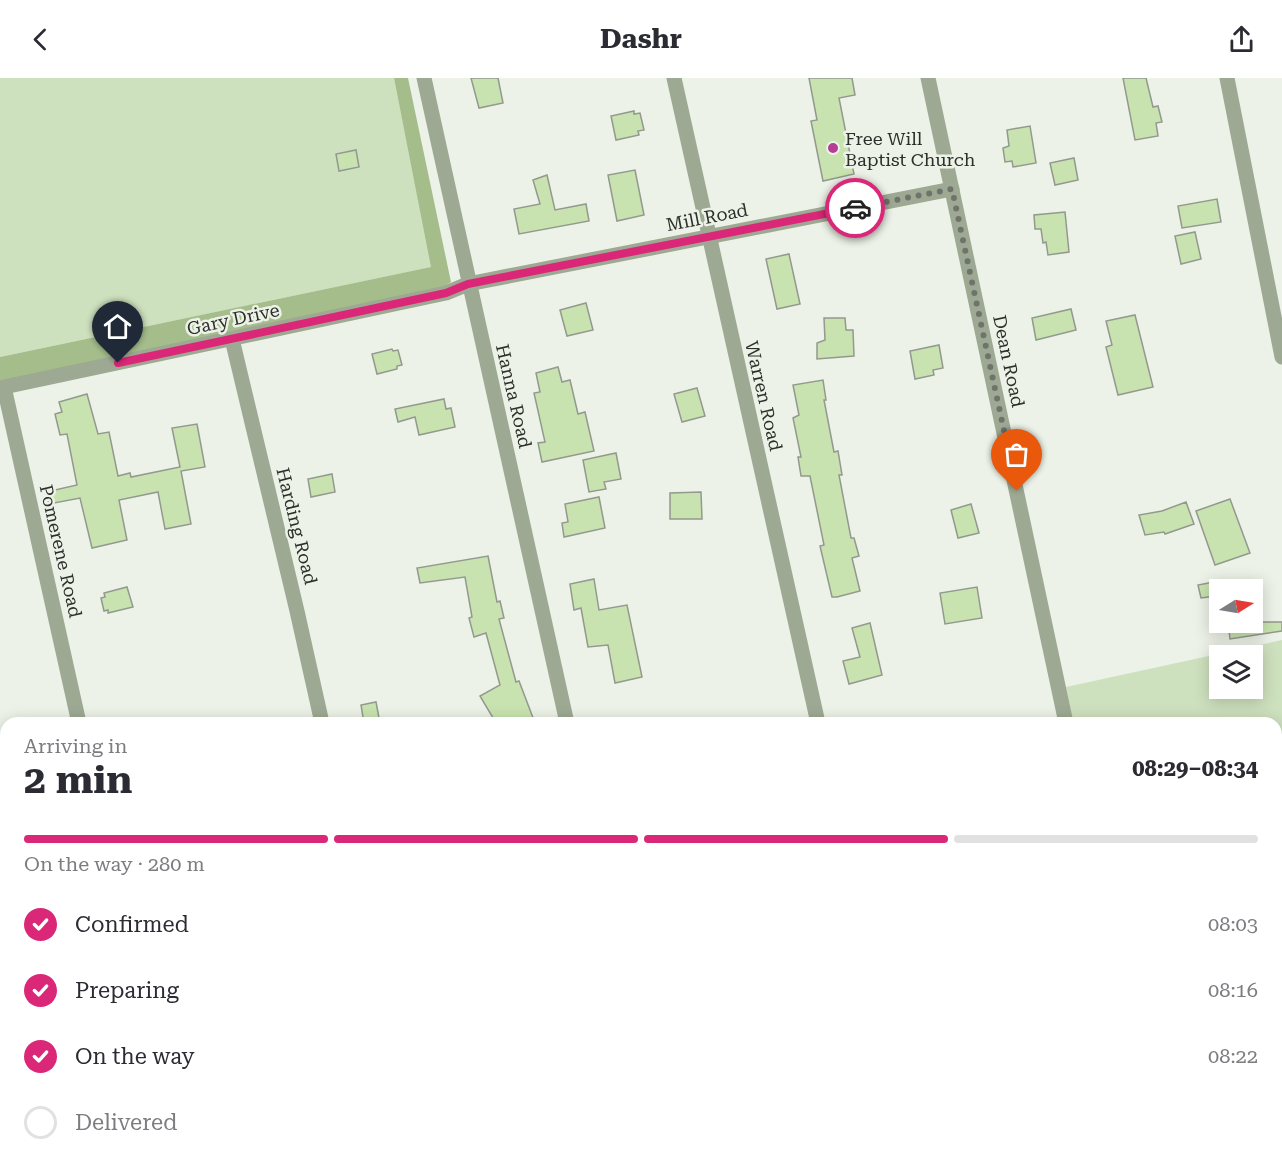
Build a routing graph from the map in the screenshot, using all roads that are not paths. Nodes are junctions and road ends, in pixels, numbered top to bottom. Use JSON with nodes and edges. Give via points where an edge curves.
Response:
{"nodes":[{"id":1,"x":424,"y":78,"type":"edge"},
{"id":2,"x":674,"y":78,"type":"edge"},
{"id":3,"x":928,"y":78,"type":"edge"},
{"id":4,"x":1227,"y":78,"type":"edge"},
{"id":5,"x":952,"y":189,"type":"junction"},
{"id":6,"x":709,"y":236,"type":"junction"},
{"id":7,"x":468,"y":284,"type":"junction"},
{"id":8,"x":232,"y":339,"type":"junction"},
{"id":9,"x":1282,"y":357,"type":"edge"},
{"id":10,"x":4,"y":387,"type":"joint"},
{"id":11,"x":79,"y":717,"type":"edge"},
{"id":12,"x":321,"y":717,"type":"edge"},
{"id":13,"x":566,"y":717,"type":"edge"},
{"id":14,"x":817,"y":717,"type":"edge"},
{"id":15,"x":1065,"y":717,"type":"edge"}],
"edges":[{"from":1,"to":7,"type":"street","name":"Hanna Road"},
{"from":2,"to":6,"type":"street","name":"Warren Road"},
{"from":3,"to":5,"type":"street","name":"Dean Road"},
{"from":4,"to":9,"type":"street"},
{"from":5,"to":6,"type":"street","name":"Mill Road"},
{"from":5,"to":15,"type":"street","name":"Dean Road"},
{"from":6,"to":7,"type":"street","name":"Mill Road"},
{"from":6,"to":14,"type":"street","name":"Warren Road"},
{"from":7,"to":8,"type":"street","name":"Gary Drive","via":[[446,293]]},
{"from":7,"to":13,"type":"street","name":"Hanna Road"},
{"from":8,"to":10,"type":"street","name":"Gary Drive"},
{"from":8,"to":12,"type":"street","name":"Harding Road"},
{"from":10,"to":11,"type":"street","name":"Pomerene Road"}]}
